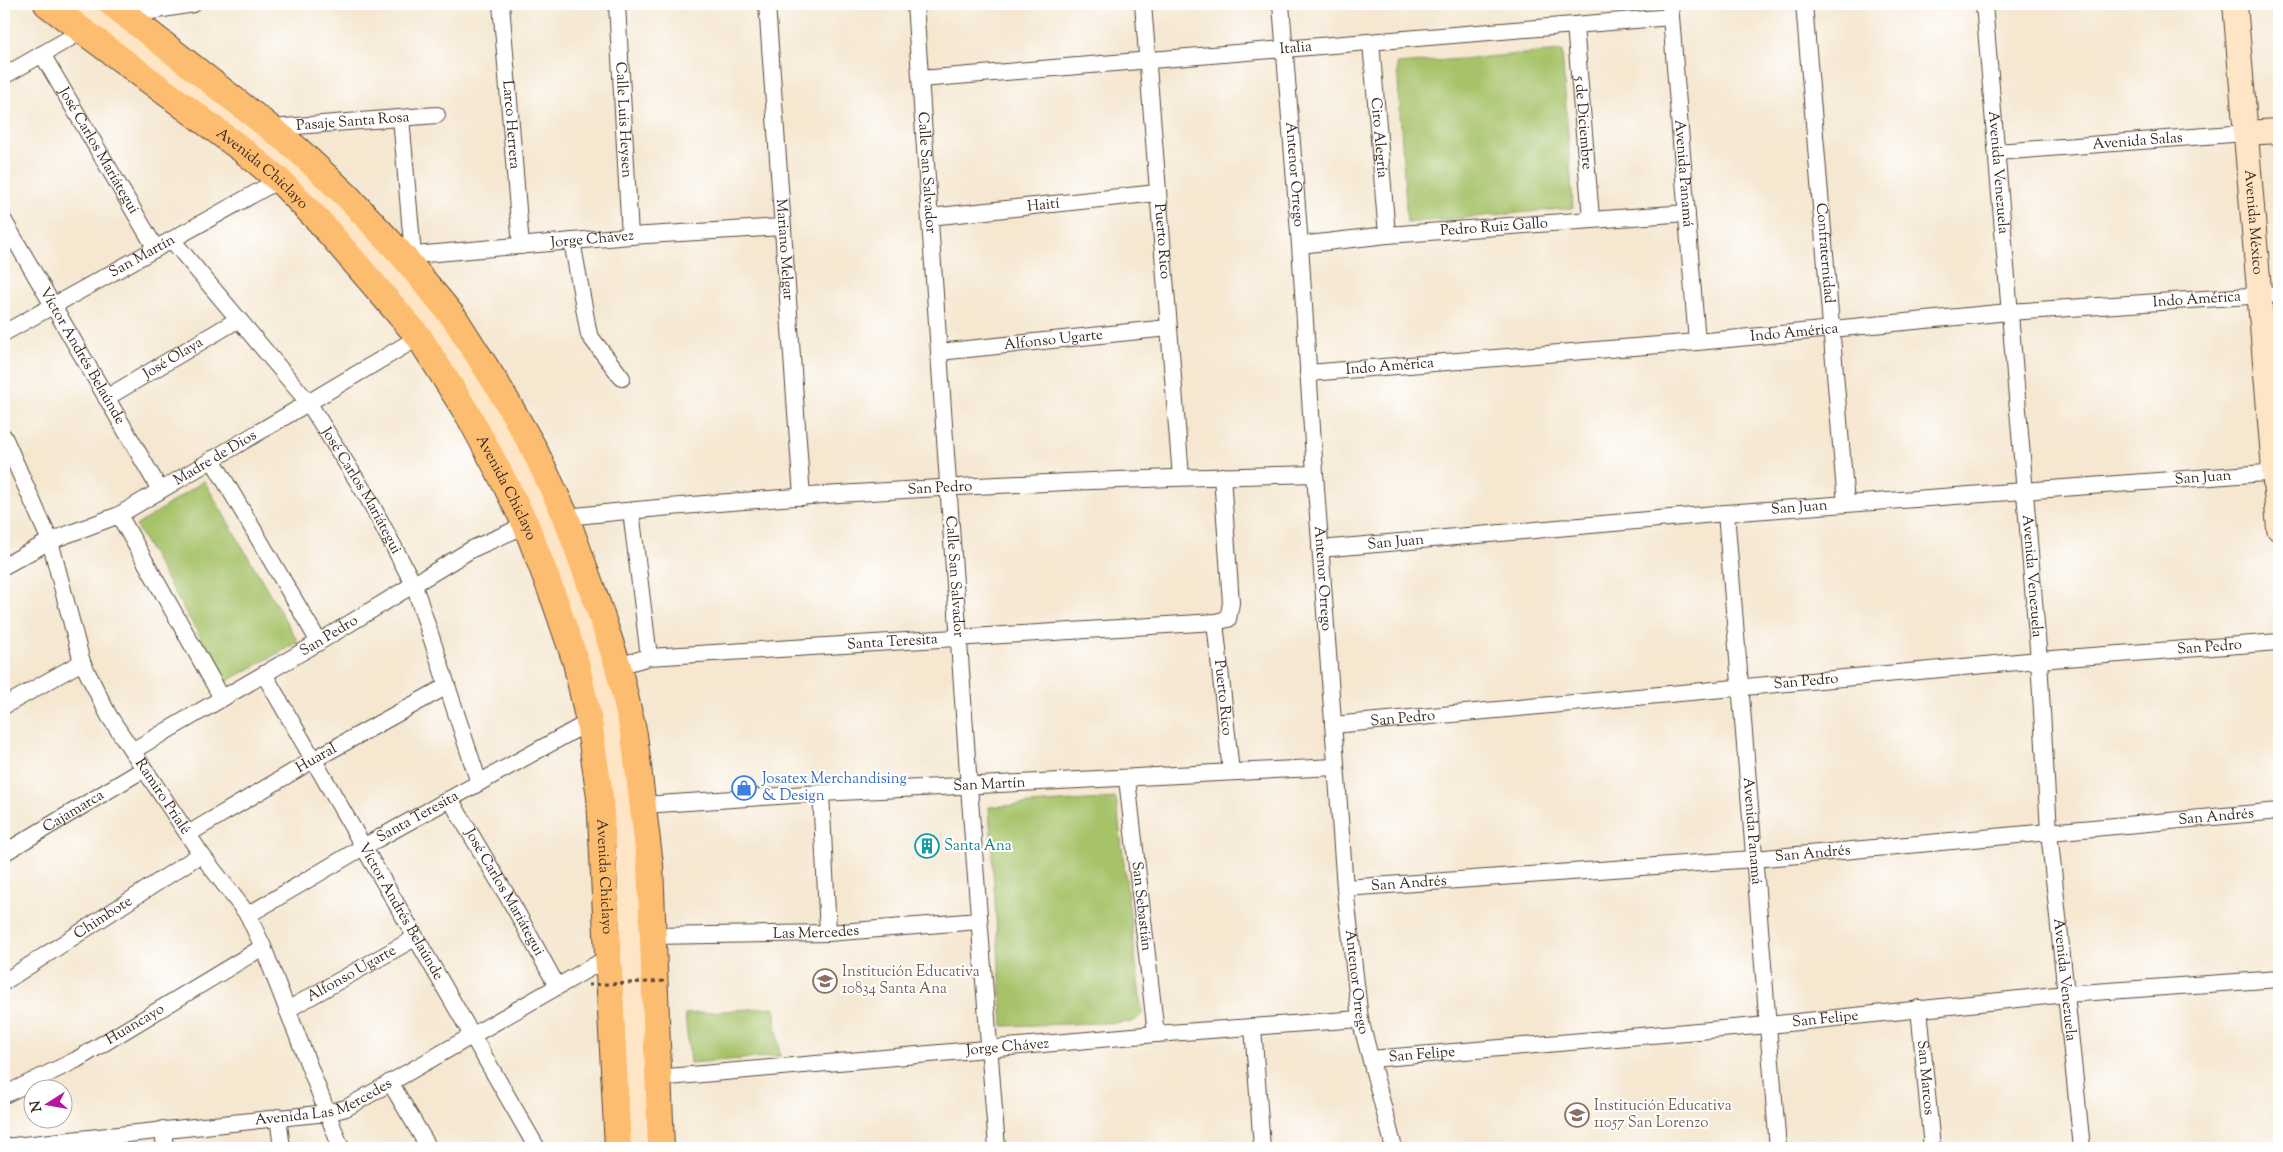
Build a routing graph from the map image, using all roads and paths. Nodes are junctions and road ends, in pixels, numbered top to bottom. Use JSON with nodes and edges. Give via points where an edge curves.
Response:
{"nodes":[{"id":1,"x":47,"y":4,"type":"edge"},
{"id":2,"x":75,"y":4,"type":"edge"},
{"id":3,"x":193,"y":4,"type":"edge"},
{"id":4,"x":501,"y":4,"type":"edge"},
{"id":5,"x":617,"y":4,"type":"edge"},
{"id":6,"x":767,"y":4,"type":"edge"},
{"id":7,"x":915,"y":4,"type":"edge"},
{"id":8,"x":1143,"y":4,"type":"edge"},
{"id":9,"x":1281,"y":4,"type":"edge"},
{"id":10,"x":1804,"y":4,"type":"edge"},
{"id":11,"x":1984,"y":4,"type":"edge"},
{"id":12,"x":2234,"y":4,"type":"edge"},
{"id":13,"x":119,"y":9,"type":"edge"},
{"id":14,"x":1670,"y":10,"type":"edge"},
{"id":15,"x":1575,"y":25,"type":"junction"},
{"id":16,"x":84,"y":30,"type":"junction"},
{"id":17,"x":1371,"y":42,"type":"junction"},
{"id":18,"x":1284,"y":50,"type":"junction"},
{"id":19,"x":42,"y":54,"type":"junction"},
{"id":20,"x":1147,"y":61,"type":"junction"},
{"id":21,"x":4,"y":76,"type":"edge"},
{"id":22,"x":921,"y":79,"type":"junction"},
{"id":23,"x":437,"y":115,"type":"dead end"},
{"id":24,"x":401,"y":118,"type":"junction"},
{"id":25,"x":271,"y":128,"type":"junction"},
{"id":26,"x":2279,"y":131,"type":"edge"},
{"id":27,"x":2245,"y":134,"type":"junction"},
{"id":28,"x":1996,"y":152,"type":"junction"},
{"id":29,"x":279,"y":180,"type":"junction"},
{"id":30,"x":1158,"y":193,"type":"junction"},
{"id":31,"x":1687,"y":213,"type":"junction"},
{"id":32,"x":930,"y":216,"type":"junction"},
{"id":33,"x":1591,"y":218,"type":"junction"},
{"id":34,"x":4,"y":222,"type":"edge"},
{"id":35,"x":783,"y":227,"type":"junction"},
{"id":36,"x":1387,"y":235,"type":"junction"},
{"id":37,"x":630,"y":236,"type":"junction"},
{"id":38,"x":172,"y":240,"type":"junction"},
{"id":39,"x":572,"y":242,"type":"junction"},
{"id":40,"x":1300,"y":245,"type":"junction"},
{"id":41,"x":521,"y":246,"type":"junction"},
{"id":42,"x":156,"y":249,"type":"junction"},
{"id":43,"x":408,"y":256,"type":"junction"},
{"id":44,"x":2270,"y":295,"type":"edge"},
{"id":45,"x":52,"y":306,"type":"junction"},
{"id":46,"x":2008,"y":312,"type":"junction"},
{"id":47,"x":239,"y":319,"type":"junction"},
{"id":48,"x":1168,"y":328,"type":"junction"},
{"id":49,"x":1831,"y":329,"type":"junction"},
{"id":50,"x":4,"y":333,"type":"edge"},
{"id":51,"x":419,"y":337,"type":"junction"},
{"id":52,"x":1698,"y":342,"type":"junction"},
{"id":53,"x":939,"y":352,"type":"junction"},
{"id":54,"x":1308,"y":373,"type":"junction"},
{"id":55,"x":622,"y":378,"type":"dead end"},
{"id":56,"x":106,"y":398,"type":"junction"},
{"id":57,"x":308,"y":402,"type":"junction"},
{"id":58,"x":4,"y":437,"type":"edge"},
{"id":59,"x":212,"y":459,"type":"junction"},
{"id":60,"x":2277,"y":472,"type":"edge"},
{"id":61,"x":1315,"y":474,"type":"junction"},
{"id":62,"x":1222,"y":476,"type":"junction"},
{"id":63,"x":1181,"y":477,"type":"junction"},
{"id":64,"x":948,"y":487,"type":"junction"},
{"id":65,"x":160,"y":490,"type":"junction"},
{"id":66,"x":2025,"y":490,"type":"junction"},
{"id":67,"x":802,"y":497,"type":"junction"},
{"id":68,"x":1846,"y":504,"type":"junction"},
{"id":69,"x":631,"y":511,"type":"junction"},
{"id":70,"x":1726,"y":513,"type":"junction"},
{"id":71,"x":119,"y":515,"type":"junction"},
{"id":72,"x":566,"y":518,"type":"junction"},
{"id":73,"x":526,"y":525,"type":"junction"},
{"id":74,"x":2279,"y":529,"type":"edge"},
{"id":75,"x":50,"y":541,"type":"junction"},
{"id":76,"x":1320,"y":549,"type":"junction"},
{"id":77,"x":4,"y":566,"type":"edge"},
{"id":78,"x":414,"y":585,"type":"junction"},
{"id":79,"x":1222,"y":621,"type":"junction"},
{"id":80,"x":958,"y":636,"type":"junction"},
{"id":81,"x":319,"y":642,"type":"junction"},
{"id":82,"x":2279,"y":642,"type":"edge"},
{"id":83,"x":649,"y":657,"type":"junction"},
{"id":84,"x":2039,"y":660,"type":"junction"},
{"id":85,"x":82,"y":662,"type":"junction"},
{"id":86,"x":618,"y":666,"type":"junction"},
{"id":87,"x":264,"y":674,"type":"junction"},
{"id":88,"x":447,"y":686,"type":"junction"},
{"id":89,"x":1740,"y":687,"type":"junction"},
{"id":90,"x":222,"y":698,"type":"junction"},
{"id":91,"x":4,"y":706,"type":"edge"},
{"id":92,"x":589,"y":722,"type":"junction"},
{"id":93,"x":1333,"y":725,"type":"junction"},
{"id":94,"x":132,"y":751,"type":"junction"},
{"id":95,"x":313,"y":760,"type":"junction"},
{"id":96,"x":1335,"y":768,"type":"junction"},
{"id":97,"x":144,"y":769,"type":"junction"},
{"id":98,"x":1232,"y":772,"type":"junction"},
{"id":99,"x":1127,"y":778,"type":"junction"},
{"id":100,"x":479,"y":783,"type":"junction"},
{"id":101,"x":968,"y":787,"type":"junction"},
{"id":102,"x":822,"y":793,"type":"junction"},
{"id":103,"x":450,"y":799,"type":"junction"},
{"id":104,"x":644,"y":805,"type":"junction"},
{"id":105,"x":2279,"y":811,"type":"edge"},
{"id":106,"x":2049,"y":831,"type":"junction"},
{"id":107,"x":188,"y":834,"type":"junction"},
{"id":108,"x":363,"y":847,"type":"junction"},
{"id":109,"x":4,"y":853,"type":"edge"},
{"id":110,"x":201,"y":854,"type":"junction"},
{"id":111,"x":1754,"y":859,"type":"junction"},
{"id":112,"x":1345,"y":888,"type":"junction"},
{"id":113,"x":248,"y":915,"type":"junction"},
{"id":114,"x":980,"y":921,"type":"junction"},
{"id":115,"x":828,"y":933,"type":"junction"},
{"id":116,"x":652,"y":936,"type":"junction"},
{"id":117,"x":415,"y":938,"type":"junction"},
{"id":118,"x":262,"y":947,"type":"junction"},
{"id":119,"x":609,"y":957,"type":"junction"},
{"id":120,"x":2279,"y":979,"type":"edge"},
{"id":121,"x":667,"y":981,"type":"dead end"},
{"id":122,"x":4,"y":982,"type":"edge"},
{"id":123,"x":588,"y":985,"type":"dead end"},
{"id":124,"x":557,"y":986,"type":"junction"},
{"id":125,"x":2066,"y":994,"type":"junction"},
{"id":126,"x":1919,"y":1008,"type":"junction"},
{"id":127,"x":287,"y":1010,"type":"junction"},
{"id":128,"x":1360,"y":1019,"type":"junction"},
{"id":129,"x":1768,"y":1025,"type":"junction"},
{"id":130,"x":1253,"y":1027,"type":"junction"},
{"id":131,"x":471,"y":1034,"type":"junction"},
{"id":132,"x":1156,"y":1034,"type":"junction"},
{"id":133,"x":990,"y":1049,"type":"junction"},
{"id":134,"x":1372,"y":1059,"type":"junction"},
{"id":135,"x":657,"y":1078,"type":"junction"},
{"id":136,"x":390,"y":1082,"type":"junction"},
{"id":137,"x":4,"y":1095,"type":"edge"},
{"id":138,"x":327,"y":1113,"type":"junction"},
{"id":139,"x":278,"y":1117,"type":"junction"},
{"id":140,"x":163,"y":1128,"type":"junction"},
{"id":141,"x":620,"y":1146,"type":"edge"},
{"id":142,"x":4,"y":1147,"type":"edge"},
{"id":143,"x":164,"y":1148,"type":"edge"},
{"id":144,"x":282,"y":1148,"type":"edge"},
{"id":145,"x":341,"y":1148,"type":"edge"},
{"id":146,"x":429,"y":1148,"type":"edge"},
{"id":147,"x":537,"y":1148,"type":"edge"},
{"id":148,"x":661,"y":1148,"type":"edge"},
{"id":149,"x":997,"y":1148,"type":"edge"},
{"id":150,"x":1262,"y":1148,"type":"edge"},
{"id":151,"x":1394,"y":1148,"type":"edge"},
{"id":152,"x":1778,"y":1148,"type":"edge"},
{"id":153,"x":1932,"y":1148,"type":"edge"},
{"id":154,"x":2082,"y":1148,"type":"edge"}],
"edges":[{"from":1,"to":16,"type":"main road","name":"Avenida Chiclayo"},
{"from":2,"to":141,"type":"street","name":"Avenida Chiclayo","via":[[263,143],[340,215],[418,306],[492,416],[523,474],[563,566],[589,638],[620,778],[630,881]]},
{"from":3,"to":13,"type":"street"},
{"from":4,"to":41,"type":"street","name":"Larco Herrera"},
{"from":5,"to":37,"type":"street","name":"Calle Luis Heysen"},
{"from":6,"to":35,"type":"street","name":"Mariano Melgar"},
{"from":7,"to":22,"type":"street","name":"Calle San Salvador"},
{"from":8,"to":20,"type":"street","name":"Puerto Rico"},
{"from":9,"to":18,"type":"street","name":"Antenor Orrego"},
{"from":10,"to":49,"type":"street","name":"Confraternidad"},
{"from":11,"to":28,"type":"street","name":"Avenida Venezuela"},
{"from":12,"to":27,"type":"street","name":"Avenida México"},
{"from":13,"to":25,"type":"main road"},
{"from":14,"to":15,"type":"street","name":"Italia"},
{"from":14,"to":31,"type":"street","name":"Avenida Panamá"},
{"from":15,"to":17,"type":"street","name":"Italia"},
{"from":15,"to":33,"type":"street","name":"5 de Diciembre"},
{"from":16,"to":19,"type":"street"},
{"from":16,"to":29,"type":"main road","name":"Avenida Chiclayo"},
{"from":17,"to":18,"type":"street","name":"Italia"},
{"from":17,"to":36,"type":"street","name":"Ciro Alegría"},
{"from":18,"to":20,"type":"street","name":"Italia"},
{"from":18,"to":40,"type":"street","name":"Antenor Orrego"},
{"from":19,"to":21,"type":"street"},
{"from":19,"to":42,"type":"street","name":"José Carlos Mariátegui"},
{"from":20,"to":22,"type":"street","name":"Italia"},
{"from":20,"to":30,"type":"street","name":"Puerto Rico"},
{"from":22,"to":32,"type":"street","name":"Calle San Salvador"},
{"from":23,"to":24,"type":"street","name":"Pasaje Santa Rosa"},
{"from":24,"to":25,"type":"street","name":"Pasaje Santa Rosa"},
{"from":24,"to":43,"type":"street"},
{"from":25,"to":43,"type":"main road","via":[[297,148]]},
{"from":26,"to":27,"type":"street","name":"Avenida Salas"},
{"from":27,"to":28,"type":"street","name":"Avenida Salas"},
{"from":27,"to":44,"type":"street","name":"Avenida México"},
{"from":28,"to":46,"type":"street","name":"Avenida Venezuela"},
{"from":29,"to":38,"type":"street","name":"San Martín"},
{"from":29,"to":51,"type":"main road","name":"Avenida Chiclayo","via":[[320,222]]},
{"from":30,"to":32,"type":"street","name":"Haití"},
{"from":30,"to":48,"type":"street","name":"Puerto Rico"},
{"from":31,"to":33,"type":"street","name":"Pedro Ruiz Gallo"},
{"from":31,"to":52,"type":"street","name":"Avenida Panamá"},
{"from":32,"to":53,"type":"street","name":"Calle San Salvador"},
{"from":33,"to":36,"type":"street","name":"Pedro Ruiz Gallo"},
{"from":34,"to":45,"type":"street","name":"Víctor Andrés Belaúnde"},
{"from":35,"to":37,"type":"street","name":"Jorge Chávez"},
{"from":35,"to":67,"type":"street","name":"Mariano Melgar"},
{"from":36,"to":40,"type":"street","name":"Pedro Ruiz Gallo"},
{"from":37,"to":39,"type":"street","name":"Jorge Chávez"},
{"from":38,"to":42,"type":"street","name":"San Martín"},
{"from":38,"to":47,"type":"street","name":"José Carlos Mariátegui"},
{"from":39,"to":41,"type":"street","name":"Jorge Chávez"},
{"from":39,"to":55,"type":"street","via":[[589,335]]},
{"from":40,"to":54,"type":"street","name":"Antenor Orrego"},
{"from":41,"to":43,"type":"street","name":"Jorge Chávez"},
{"from":42,"to":45,"type":"street","name":"San Martín"},
{"from":43,"to":72,"type":"main road","via":[[455,319],[499,388],[533,447]]},
{"from":44,"to":46,"type":"street","name":"Indo América"},
{"from":44,"to":60,"type":"street","name":"Avenida México"},
{"from":45,"to":50,"type":"street","name":"San Martín"},
{"from":45,"to":56,"type":"street","name":"Víctor Andrés Belaúnde"},
{"from":46,"to":49,"type":"street","name":"Indo América"},
{"from":46,"to":66,"type":"street","name":"Avenida Venezuela"},
{"from":47,"to":56,"type":"street","name":"José Olaya"},
{"from":47,"to":57,"type":"street","name":"José Carlos Mariátegui"},
{"from":48,"to":53,"type":"street","name":"Alfonso Ugarte"},
{"from":48,"to":63,"type":"street","name":"Puerto Rico"},
{"from":49,"to":52,"type":"street","name":"Indo América"},
{"from":49,"to":68,"type":"street","name":"Confraternidad"},
{"from":51,"to":57,"type":"street","name":"Madre de Dios"},
{"from":51,"to":73,"type":"main road","name":"Avenida Chiclayo","via":[[469,416]]},
{"from":52,"to":54,"type":"street","name":"Indo América"},
{"from":53,"to":64,"type":"street","name":"Calle San Salvador"},
{"from":54,"to":61,"type":"street","name":"Antenor Orrego"},
{"from":56,"to":65,"type":"street","name":"Víctor Andrés Belaúnde"},
{"from":57,"to":59,"type":"street","name":"Madre de Dios"},
{"from":57,"to":78,"type":"street","name":"José Carlos Mariátegui","via":[[368,498]]},
{"from":58,"to":75,"type":"street","name":"Ramiro Prialé"},
{"from":59,"to":65,"type":"street","name":"Madre de Dios"},
{"from":59,"to":81,"type":"street"},
{"from":60,"to":66,"type":"street","name":"San Juan"},
{"from":60,"to":74,"type":"street","name":"Avenida México"},
{"from":61,"to":62,"type":"street","name":"San Pedro"},
{"from":61,"to":76,"type":"street","name":"Antenor Orrego"},
{"from":62,"to":63,"type":"street","name":"San Pedro"},
{"from":62,"to":79,"type":"street","name":"Puerto Rico","via":[[1232,603]]},
{"from":63,"to":64,"type":"street","name":"San Pedro"},
{"from":64,"to":67,"type":"street","name":"San Pedro"},
{"from":64,"to":80,"type":"street","name":"Calle San Salvador"},
{"from":65,"to":71,"type":"street","name":"Madre de Dios"},
{"from":66,"to":68,"type":"street","name":"San Juan"},
{"from":66,"to":84,"type":"street","name":"Avenida Venezuela"},
{"from":67,"to":69,"type":"street","name":"San Pedro"},
{"from":68,"to":70,"type":"street","name":"San Juan"},
{"from":69,"to":72,"type":"street","name":"San Pedro"},
{"from":69,"to":83,"type":"street"},
{"from":70,"to":76,"type":"street","name":"San Juan"},
{"from":70,"to":89,"type":"street","name":"Avenida Panamá"},
{"from":71,"to":75,"type":"street","name":"Madre de Dios"},
{"from":71,"to":90,"type":"street"},
{"from":72,"to":86,"type":"main road"},
{"from":73,"to":78,"type":"street","name":"San Pedro","via":[[472,549]]},
{"from":73,"to":92,"type":"main road","name":"Avenida Chiclayo","via":[[576,662]]},
{"from":75,"to":77,"type":"street","name":"Madre de Dios"},
{"from":75,"to":85,"type":"street","name":"Ramiro Prialé"},
{"from":76,"to":93,"type":"street","name":"Antenor Orrego"},
{"from":78,"to":81,"type":"street","name":"San Pedro"},
{"from":78,"to":88,"type":"street","name":"José Carlos Mariátegui"},
{"from":79,"to":80,"type":"street","name":"Santa Teresita"},
{"from":79,"to":98,"type":"street","name":"Puerto Rico"},
{"from":80,"to":83,"type":"street","name":"Santa Teresita"},
{"from":80,"to":101,"type":"street","name":"Calle San Salvador"},
{"from":81,"to":87,"type":"street","name":"San Pedro"},
{"from":82,"to":84,"type":"street","name":"San Pedro"},
{"from":83,"to":86,"type":"street","name":"Santa Teresita"},
{"from":84,"to":89,"type":"street","name":"San Pedro"},
{"from":84,"to":106,"type":"street","name":"Avenida Venezuela"},
{"from":85,"to":91,"type":"street"},
{"from":85,"to":94,"type":"street","name":"Ramiro Prialé","via":[[109,716]]},
{"from":86,"to":104,"type":"main road","via":[[634,735]]},
{"from":87,"to":90,"type":"street","name":"San Pedro"},
{"from":87,"to":95,"type":"street","name":"Víctor Andrés Belaúnde"},
{"from":88,"to":95,"type":"street","name":"Huaral"},
{"from":88,"to":100,"type":"street","name":"José Carlos Mariátegui"},
{"from":89,"to":93,"type":"street","name":"San Pedro"},
{"from":89,"to":111,"type":"street","name":"Avenida Panamá"},
{"from":90,"to":94,"type":"street","name":"San Pedro"},
{"from":92,"to":100,"type":"street","name":"Santa Teresita"},
{"from":92,"to":119,"type":"main road","name":"Avenida Chiclayo","via":[[600,798]]},
{"from":93,"to":96,"type":"street","name":"Antenor Orrego"},
{"from":94,"to":97,"type":"street","name":"Ramiro Prialé"},
{"from":95,"to":107,"type":"street","name":"Huaral"},
{"from":95,"to":108,"type":"street","name":"Víctor Andrés Belaúnde"},
{"from":96,"to":98,"type":"street","name":"San Martín"},
{"from":96,"to":112,"type":"street","name":"Antenor Orrego"},
{"from":97,"to":107,"type":"street","name":"Ramiro Prialé"},
{"from":97,"to":109,"type":"street","name":"Cajamarca"},
{"from":98,"to":99,"type":"street","name":"San Martín"},
{"from":99,"to":101,"type":"street","name":"San Martín"},
{"from":99,"to":132,"type":"street","name":"San Sebastián"},
{"from":100,"to":103,"type":"street","name":"Santa Teresita"},
{"from":101,"to":102,"type":"street","name":"San Martín"},
{"from":101,"to":114,"type":"street","name":"Calle San Salvador"},
{"from":102,"to":104,"type":"street","name":"San Martín"},
{"from":102,"to":115,"type":"street"},
{"from":103,"to":108,"type":"street","name":"Santa Teresita"},
{"from":103,"to":124,"type":"street","name":"José Carlos Mariátegui"},
{"from":104,"to":116,"type":"main road"},
{"from":105,"to":106,"type":"street","name":"San Andrés"},
{"from":106,"to":111,"type":"street","name":"San Andrés"},
{"from":106,"to":125,"type":"street","name":"Avenida Venezuela"},
{"from":107,"to":110,"type":"street","name":"Ramiro Prialé"},
{"from":108,"to":113,"type":"street","name":"Santa Teresita"},
{"from":108,"to":117,"type":"street","name":"Víctor Andrés Belaúnde"},
{"from":110,"to":113,"type":"street","name":"Ramiro Prialé"},
{"from":110,"to":122,"type":"street","name":"Chimbote"},
{"from":111,"to":112,"type":"street","name":"San Andrés"},
{"from":111,"to":129,"type":"street","name":"Avenida Panamá"},
{"from":112,"to":128,"type":"street","name":"Antenor Orrego"},
{"from":113,"to":118,"type":"street","name":"Ramiro Prialé"},
{"from":114,"to":115,"type":"street","name":"Las Mercedes"},
{"from":114,"to":133,"type":"street","name":"Calle San Salvador"},
{"from":115,"to":116,"type":"street","name":"Las Mercedes"},
{"from":116,"to":135,"type":"main road"},
{"from":117,"to":127,"type":"street","name":"Alfonso Ugarte"},
{"from":117,"to":131,"type":"street","name":"Víctor Andrés Belaúnde"},
{"from":118,"to":127,"type":"street","name":"Ramiro Prialé"},
{"from":118,"to":137,"type":"street","name":"Huancayo","via":[[76,1060]]},
{"from":119,"to":124,"type":"street","name":"Avenida Las Mercedes"},
{"from":119,"to":141,"type":"main road","name":"Avenida Chiclayo"},
{"from":120,"to":125,"type":"street","name":"San Felipe"},
{"from":121,"to":123,"type":"path","bridge":true},
{"from":124,"to":131,"type":"street","name":"Avenida Las Mercedes"},
{"from":125,"to":126,"type":"street","name":"San Felipe"},
{"from":125,"to":154,"type":"street","name":"Avenida Venezuela"},
{"from":126,"to":129,"type":"street","name":"San Felipe"},
{"from":126,"to":153,"type":"street","name":"San Marcos"},
{"from":127,"to":138,"type":"street","name":"Ramiro Prialé"},
{"from":128,"to":130,"type":"street","name":"Jorge Chávez"},
{"from":128,"to":134,"type":"street","name":"Antenor Orrego"},
{"from":129,"to":134,"type":"street","name":"San Felipe"},
{"from":129,"to":152,"type":"street","name":"Avenida Panamá"},
{"from":130,"to":132,"type":"street","name":"Jorge Chávez"},
{"from":130,"to":150,"type":"street"},
{"from":131,"to":136,"type":"street","name":"Avenida Las Mercedes"},
{"from":131,"to":147,"type":"street","name":"Víctor Andrés Belaúnde"},
{"from":132,"to":133,"type":"street","name":"Jorge Chávez"},
{"from":133,"to":135,"type":"street","name":"Jorge Chávez"},
{"from":133,"to":149,"type":"street","name":"Calle San Salvador"},
{"from":134,"to":151,"type":"street","name":"Antenor Orrego"},
{"from":135,"to":148,"type":"main road"},
{"from":136,"to":138,"type":"street","name":"Avenida Las Mercedes","via":[[346,1108]]},
{"from":136,"to":146,"type":"street"},
{"from":138,"to":139,"type":"street","name":"Avenida Las Mercedes"},
{"from":138,"to":145,"type":"street","name":"Ramiro Prialé"},
{"from":139,"to":140,"type":"street","name":"Avenida Las Mercedes"},
{"from":139,"to":144,"type":"street"},
{"from":140,"to":142,"type":"street","name":"Avenida Las Mercedes"},
{"from":140,"to":143,"type":"street"}]}
